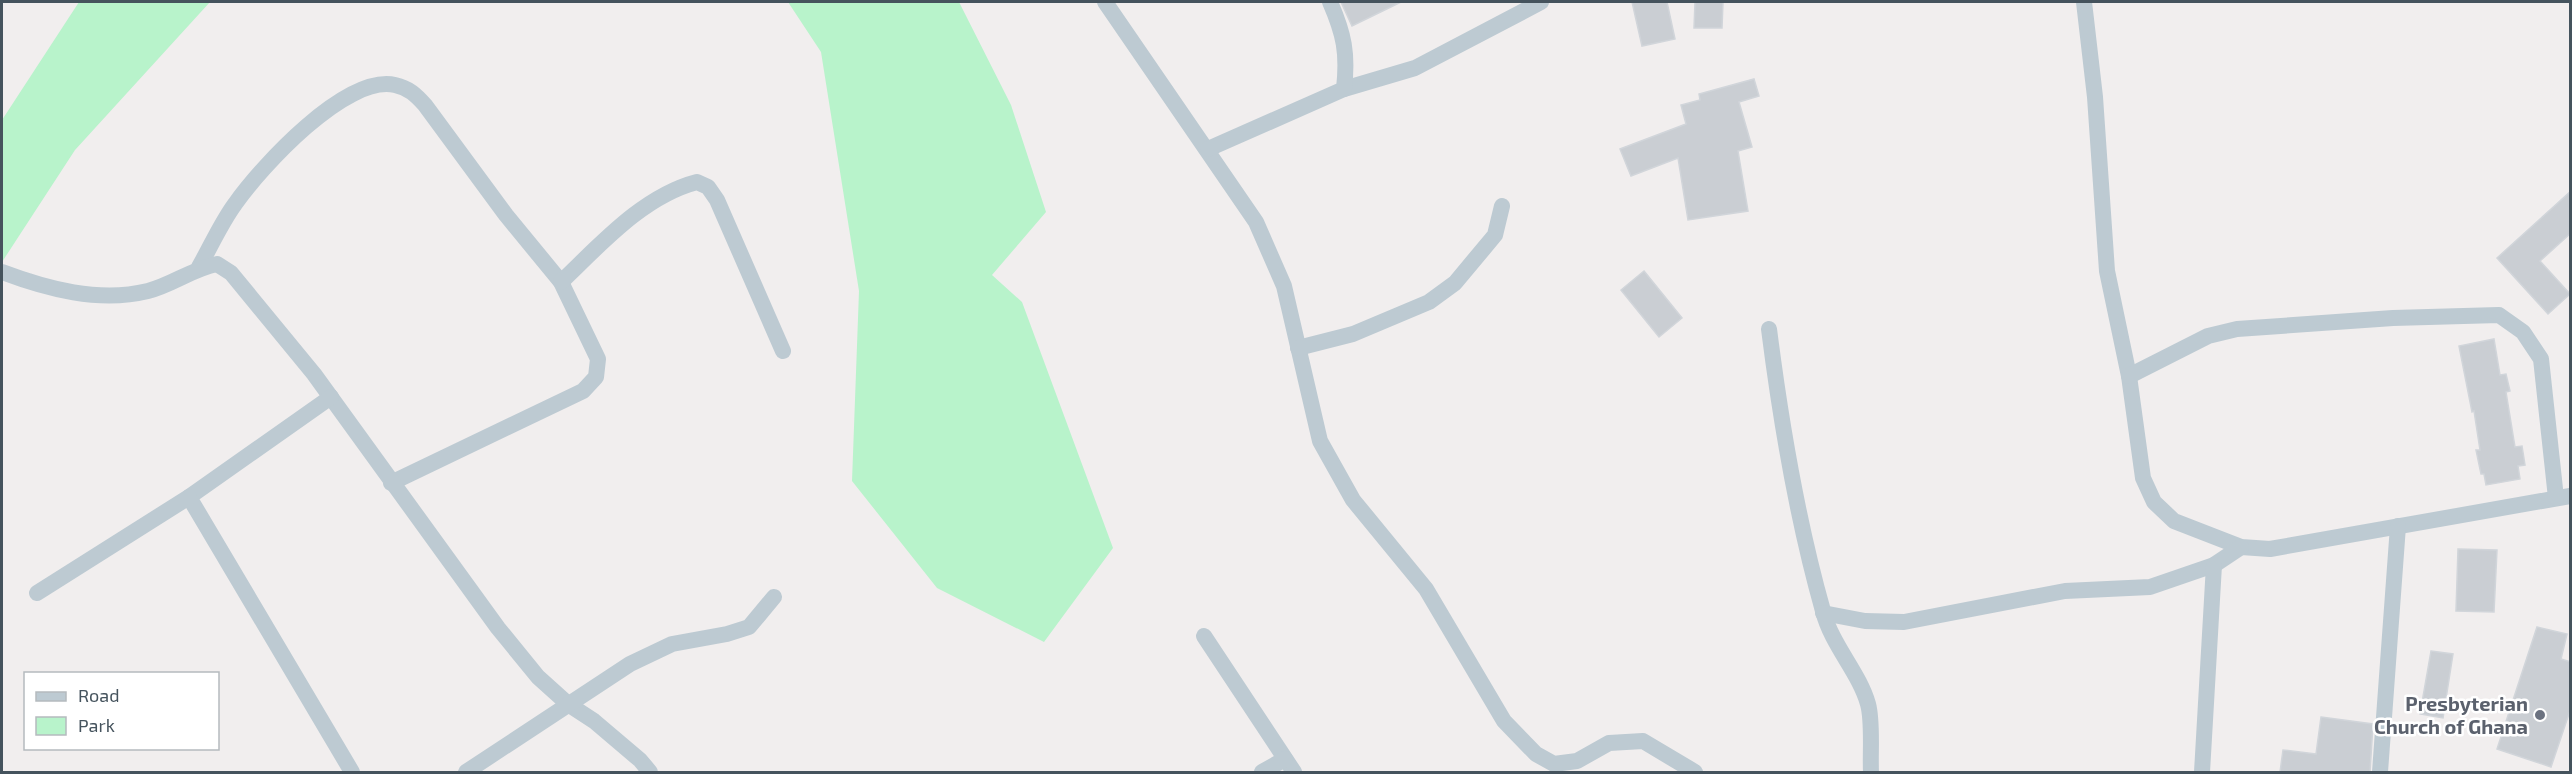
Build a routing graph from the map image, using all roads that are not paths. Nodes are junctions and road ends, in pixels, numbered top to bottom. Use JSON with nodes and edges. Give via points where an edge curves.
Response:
{"nodes":[{"id":1,"x":1105,"y":2,"type":"edge"},
{"id":2,"x":1330,"y":2,"type":"edge"},
{"id":3,"x":1541,"y":2,"type":"edge"},
{"id":4,"x":2084,"y":2,"type":"edge"},
{"id":5,"x":1344,"y":88,"type":"junction"},
{"id":6,"x":1208,"y":149,"type":"junction"},
{"id":7,"x":1502,"y":206,"type":"dead end"},
{"id":8,"x":199,"y":267,"type":"junction"},
{"id":9,"x":2,"y":272,"type":"edge"},
{"id":10,"x":561,"y":282,"type":"junction"},
{"id":11,"x":1769,"y":329,"type":"dead end"},
{"id":12,"x":1298,"y":348,"type":"junction"},
{"id":13,"x":783,"y":351,"type":"dead end"},
{"id":14,"x":2130,"y":376,"type":"junction"},
{"id":15,"x":331,"y":398,"type":"junction"},
{"id":16,"x":391,"y":483,"type":"junction"},
{"id":17,"x":189,"y":497,"type":"junction"},
{"id":18,"x":2563,"y":497,"type":"edge"},
{"id":19,"x":2398,"y":526,"type":"junction"},
{"id":20,"x":2241,"y":547,"type":"junction"},
{"id":21,"x":2214,"y":565,"type":"junction"},
{"id":22,"x":36,"y":593,"type":"dead end"},
{"id":23,"x":774,"y":597,"type":"dead end"},
{"id":24,"x":1823,"y":613,"type":"junction"},
{"id":25,"x":1204,"y":636,"type":"dead end"},
{"id":26,"x":568,"y":704,"type":"junction"},
{"id":27,"x":1577,"y":761,"type":"junction"},
{"id":28,"x":1290,"y":766,"type":"edge"},
{"id":29,"x":352,"y":772,"type":"edge"},
{"id":30,"x":465,"y":772,"type":"edge"},
{"id":31,"x":650,"y":772,"type":"edge"},
{"id":32,"x":1262,"y":772,"type":"edge"},
{"id":33,"x":1563,"y":772,"type":"edge"},
{"id":34,"x":1695,"y":772,"type":"edge"},
{"id":35,"x":1871,"y":772,"type":"edge"},
{"id":36,"x":2202,"y":772,"type":"edge"},
{"id":37,"x":2380,"y":772,"type":"edge"}],
"edges":[{"from":1,"to":6,"type":"street"},
{"from":2,"to":5,"type":"street","via":[[1343,33],[1347,63]]},
{"from":3,"to":5,"type":"street","via":[[1415,68]]},
{"from":4,"to":14,"type":"street","via":[[2107,271]]},
{"from":5,"to":6,"type":"street"},
{"from":6,"to":12,"type":"street","via":[[1256,222],[1284,286]]},
{"from":7,"to":12,"type":"street","via":[[1495,235],[1455,283],[1429,302],[1353,334]]},
{"from":8,"to":9,"type":"street","via":[[148,291],[116,295],[35,285]]},
{"from":8,"to":10,"type":"street","via":[[233,206],[287,144],[319,115],[352,96],[393,84],[411,91],[425,105]]},
{"from":8,"to":15,"type":"street","via":[[217,264],[231,273]]},
{"from":10,"to":13,"type":"street","via":[[622,225],[664,195],[698,182],[708,187],[717,200]]},
{"from":10,"to":16,"type":"street","via":[[598,359],[596,377],[583,391]]},
{"from":11,"to":24,"type":"street","via":[[1783,436]]},
{"from":12,"to":27,"type":"street","via":[[1320,441],[1353,500],[1426,589],[1504,721],[1536,754],[1554,764]]},
{"from":14,"to":18,"type":"street","via":[[2208,336],[2237,328],[2499,315],[2523,332],[2541,359]]},
{"from":14,"to":20,"type":"street","via":[[2143,478],[2154,502],[2174,521]]},
{"from":15,"to":16,"type":"street"},
{"from":15,"to":17,"type":"street"},
{"from":16,"to":26,"type":"street","via":[[498,628],[538,677]]},
{"from":17,"to":22,"type":"street"},
{"from":17,"to":29,"type":"street"},
{"from":18,"to":19,"type":"street"},
{"from":19,"to":20,"type":"street","via":[[2270,549]]},
{"from":19,"to":37,"type":"street"},
{"from":20,"to":21,"type":"street"},
{"from":21,"to":24,"type":"street","via":[[2150,586],[2065,591],[1904,622],[1865,621]]},
{"from":21,"to":36,"type":"street"},
{"from":23,"to":26,"type":"street","via":[[749,627],[672,644],[630,664]]},
{"from":24,"to":35,"type":"street","via":[[1869,707]]},
{"from":25,"to":28,"type":"street"},
{"from":26,"to":30,"type":"street"},
{"from":26,"to":31,"type":"street","via":[[594,721]]},
{"from":27,"to":33,"type":"street"},
{"from":27,"to":34,"type":"street","via":[[1609,743],[1643,741]]},
{"from":28,"to":32,"type":"street"}]}
